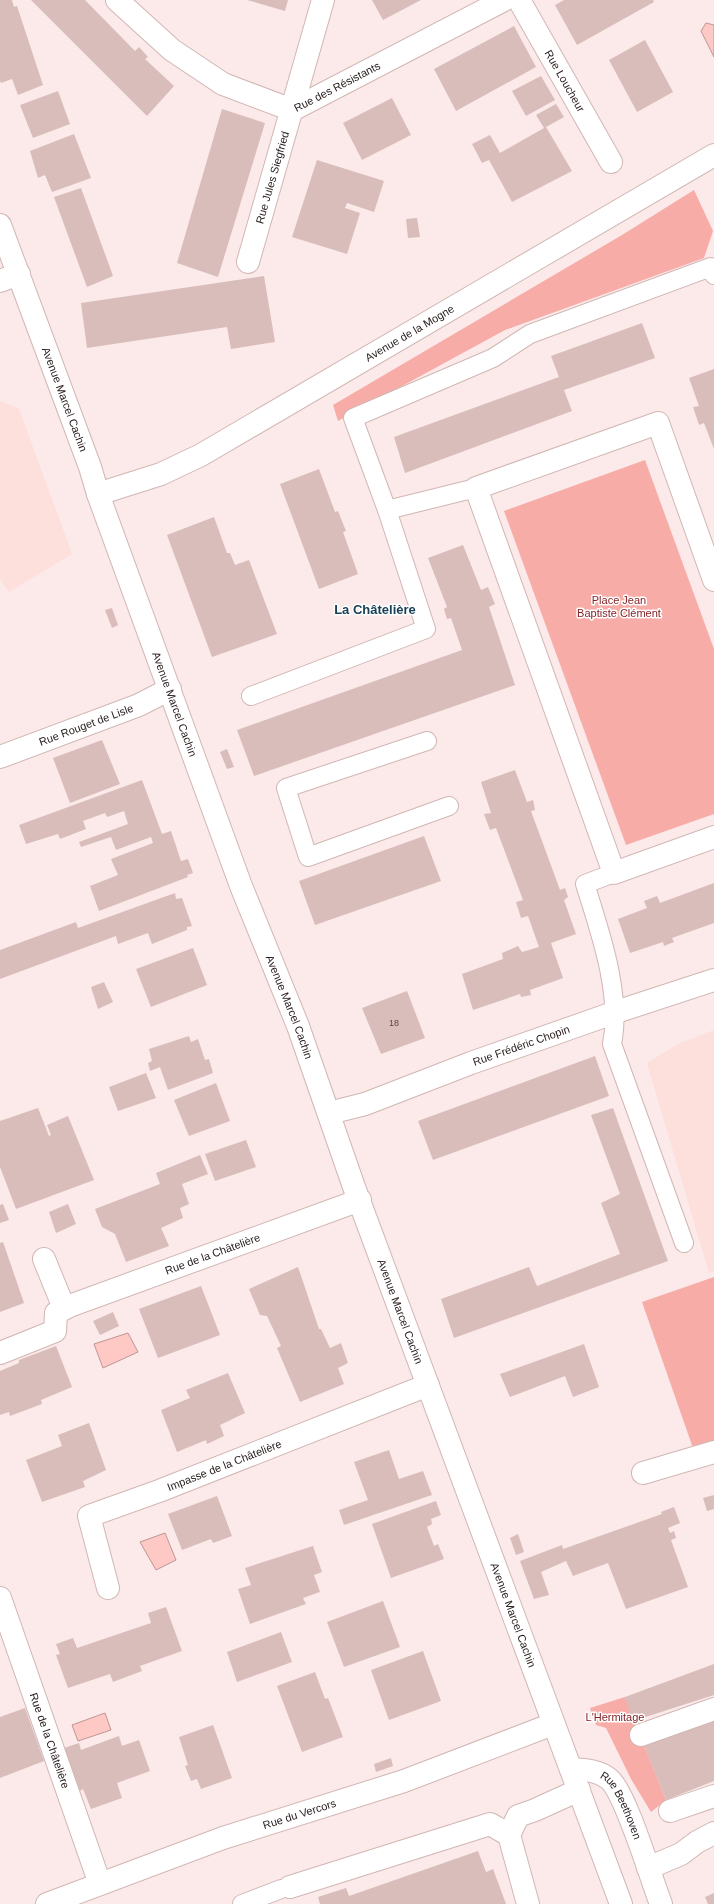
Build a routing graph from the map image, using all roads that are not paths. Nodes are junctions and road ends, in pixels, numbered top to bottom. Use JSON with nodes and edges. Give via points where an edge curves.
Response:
{"nodes":[{"id":1,"x":117,"y":0,"type":"edge"},
{"id":2,"x":323,"y":0,"type":"edge"},
{"id":3,"x":504,"y":0,"type":"edge"},
{"id":4,"x":519,"y":0,"type":"edge"},
{"id":5,"x":292,"y":110,"type":"junction"},
{"id":6,"x":714,"y":155,"type":"edge"},
{"id":7,"x":611,"y":162,"type":"dead end"},
{"id":8,"x":0,"y":225,"type":"edge"},
{"id":9,"x":248,"y":262,"type":"dead end"},
{"id":10,"x":714,"y":275,"type":"edge"},
{"id":11,"x":10,"y":278,"type":"edge"},
{"id":12,"x":476,"y":488,"type":"junction"},
{"id":13,"x":98,"y":494,"type":"junction"},
{"id":14,"x":387,"y":510,"type":"junction"},
{"id":15,"x":714,"y":580,"type":"edge"},
{"id":16,"x":170,"y":689,"type":"junction"},
{"id":17,"x":250,"y":696,"type":"dead end"},
{"id":18,"x":427,"y":741,"type":"dead end"},
{"id":19,"x":0,"y":757,"type":"edge"},
{"id":20,"x":449,"y":806,"type":"dead end"},
{"id":21,"x":714,"y":837,"type":"edge"},
{"id":22,"x":614,"y":873,"type":"junction"},
{"id":23,"x":714,"y":980,"type":"edge"},
{"id":24,"x":616,"y":1012,"type":"junction"},
{"id":25,"x":329,"y":1113,"type":"junction"},
{"id":26,"x":360,"y":1200,"type":"junction"},
{"id":27,"x":684,"y":1243,"type":"dead end"},
{"id":28,"x":44,"y":1258,"type":"dead end"},
{"id":29,"x":66,"y":1308,"type":"junction"},
{"id":30,"x":0,"y":1353,"type":"edge"},
{"id":31,"x":428,"y":1385,"type":"junction"},
{"id":32,"x":714,"y":1452,"type":"edge"},
{"id":33,"x":643,"y":1473,"type":"dead end"},
{"id":34,"x":108,"y":1588,"type":"dead end"},
{"id":35,"x":0,"y":1598,"type":"edge"},
{"id":36,"x":714,"y":1709,"type":"edge"},
{"id":37,"x":553,"y":1724,"type":"junction"},
{"id":38,"x":641,"y":1735,"type":"dead end"},
{"id":39,"x":571,"y":1769,"type":"junction"},
{"id":40,"x":579,"y":1790,"type":"junction"},
{"id":41,"x":714,"y":1796,"type":"edge"},
{"id":42,"x":670,"y":1811,"type":"dead end"},
{"id":43,"x":714,"y":1833,"type":"edge"},
{"id":44,"x":510,"y":1835,"type":"junction"},
{"id":45,"x":648,"y":1868,"type":"junction"},
{"id":46,"x":100,"y":1884,"type":"junction"},
{"id":47,"x":286,"y":1888,"type":"joint"},
{"id":48,"x":47,"y":1904,"type":"edge"},
{"id":49,"x":242,"y":1904,"type":"edge"},
{"id":50,"x":528,"y":1904,"type":"edge"},
{"id":51,"x":620,"y":1904,"type":"edge"},
{"id":52,"x":661,"y":1904,"type":"edge"}],
"edges":[{"from":1,"to":5,"type":"street","name":"Rue des Résistants","via":[[172,50],[223,84]]},
{"from":2,"to":5,"type":"street","name":"Rue Jules Siegfried"},
{"from":3,"to":5,"type":"street","name":"Rue des Résistants"},
{"from":4,"to":7,"type":"street","name":"Rue Loucheur"},
{"from":5,"to":9,"type":"street","name":"Rue Jules Siegfried"},
{"from":6,"to":13,"type":"street","name":"Avenue de la Mogne","via":[[201,455],[161,474]]},
{"from":8,"to":11,"type":"street","name":"Avenue Marcel Cachin"},
{"from":10,"to":14,"type":"lane","via":[[711,267],[530,334],[493,358],[353,418]]},
{"from":11,"to":13,"type":"street","name":"Avenue Marcel Cachin","via":[[49,360]]},
{"from":12,"to":14,"type":"lane"},
{"from":12,"to":15,"type":"street","via":[[658,423]]},
{"from":12,"to":22,"type":"street"},
{"from":13,"to":16,"type":"street","name":"Avenue Marcel Cachin"},
{"from":14,"to":17,"type":"lane","via":[[426,629]]},
{"from":16,"to":19,"type":"street","name":"Rue Rouget de Lisle","via":[[139,705]]},
{"from":16,"to":25,"type":"street","name":"Avenue Marcel Cachin"},
{"from":18,"to":20,"type":"lane","via":[[286,788],[308,857]]},
{"from":21,"to":22,"type":"street"},
{"from":22,"to":24,"type":"lane","via":[[585,884],[603,942]]},
{"from":23,"to":24,"type":"street","name":"Rue Frédéric Chopin"},
{"from":24,"to":25,"type":"street","name":"Rue Frédéric Chopin","via":[[471,1063],[365,1104]]},
{"from":24,"to":27,"type":"lane","via":[[612,1044]]},
{"from":25,"to":26,"type":"street","name":"Avenue Marcel Cachin"},
{"from":26,"to":29,"type":"street","name":"Rue de la Châtelière"},
{"from":26,"to":31,"type":"street","name":"Avenue Marcel Cachin"},
{"from":28,"to":29,"type":"street"},
{"from":29,"to":30,"type":"street","via":[[56,1313],[56,1331]]},
{"from":31,"to":34,"type":"street","name":"Impasse de la Châtelière","via":[[159,1491],[88,1516]]},
{"from":31,"to":37,"type":"street","name":"Avenue Marcel Cachin"},
{"from":32,"to":33,"type":"street"},
{"from":35,"to":46,"type":"street","name":"Rue de la Châtelière"},
{"from":36,"to":38,"type":"street"},
{"from":37,"to":39,"type":"street","name":"Avenue Marcel Cachin"},
{"from":37,"to":46,"type":"street","name":"Rue du Vercors","via":[[377,1790],[224,1838]]},
{"from":39,"to":40,"type":"street","name":"Avenue Marcel Cachin"},
{"from":39,"to":45,"type":"street","name":"Rue Beethoven","via":[[596,1771],[610,1780],[621,1796]]},
{"from":40,"to":44,"type":"street","via":[[518,1816]]},
{"from":40,"to":51,"type":"street","name":"Avenue Marcel Cachin"},
{"from":41,"to":42,"type":"street"},
{"from":43,"to":45,"type":"street","via":[[681,1854]]},
{"from":44,"to":47,"type":"street","via":[[490,1824]]},
{"from":44,"to":50,"type":"street"},
{"from":45,"to":52,"type":"street","name":"Rue Beethoven"},
{"from":46,"to":48,"type":"street","name":"Rue du Vercors"},
{"from":47,"to":49,"type":"lane"}]}
